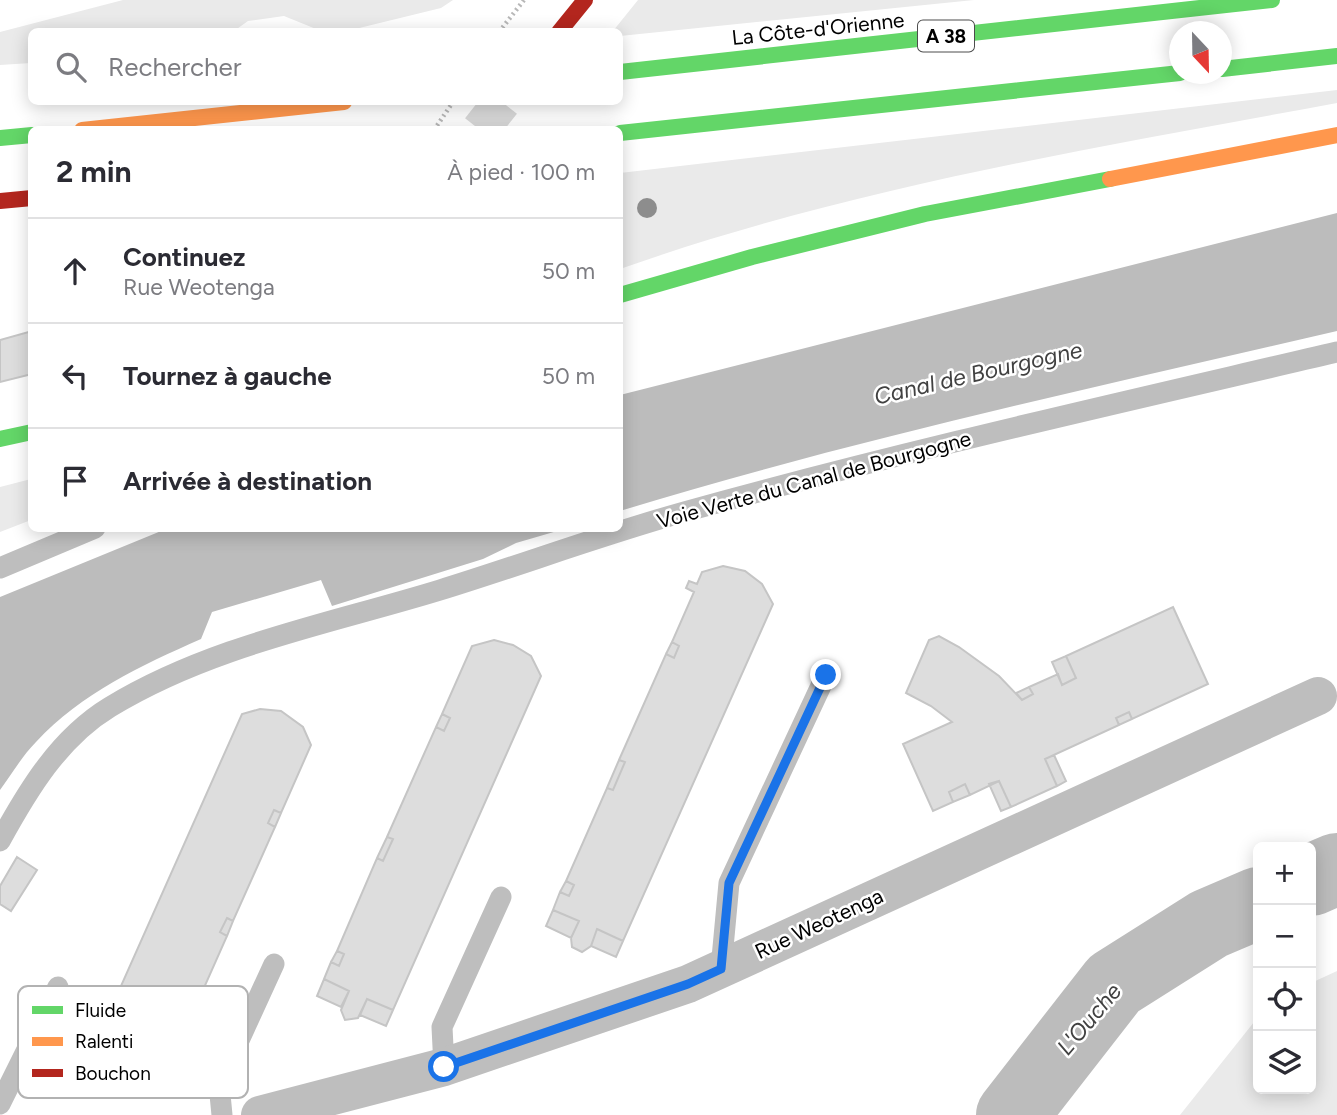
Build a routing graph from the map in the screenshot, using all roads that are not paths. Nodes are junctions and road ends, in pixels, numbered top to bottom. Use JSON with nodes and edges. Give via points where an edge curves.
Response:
{"nodes":[{"id":1,"x":585,"y":0,"type":"edge"},
{"id":2,"x":1272,"y":0,"type":"edge"},
{"id":3,"x":562,"y":28,"type":"edge"},
{"id":4,"x":1337,"y":56,"type":"edge"},
{"id":5,"x":1232,"y":68,"type":"edge"},
{"id":6,"x":623,"y":72,"type":"edge"},
{"id":7,"x":1169,"y":74,"type":"edge"},
{"id":8,"x":316,"y":105,"type":"edge"},
{"id":9,"x":119,"y":126,"type":"edge"},
{"id":10,"x":623,"y":133,"type":"edge"},
{"id":11,"x":28,"y":135,"type":"edge"},
{"id":12,"x":1337,"y":135,"type":"edge"},
{"id":13,"x":0,"y":138,"type":"edge"},
{"id":14,"x":28,"y":198,"type":"edge"},
{"id":15,"x":0,"y":201,"type":"edge"},
{"id":16,"x":623,"y":294,"type":"edge"},
{"id":17,"x":1337,"y":352,"type":"edge"},
{"id":18,"x":28,"y":433,"type":"edge"},
{"id":19,"x":0,"y":439,"type":"edge"},
{"id":20,"x":86,"y":532,"type":"edge"},
{"id":21,"x":0,"y":568,"type":"edge"},
{"id":22,"x":826,"y":675,"type":"dead end"},
{"id":23,"x":1318,"y":696,"type":"dead end"},
{"id":24,"x":0,"y":841,"type":"edge"},
{"id":25,"x":501,"y":897,"type":"dead end"},
{"id":26,"x":274,"y":964,"type":"dead end"},
{"id":27,"x":721,"y":969,"type":"junction"},
{"id":28,"x":248,"y":1021,"type":"edge"},
{"id":29,"x":444,"y":1067,"type":"junction"},
{"id":30,"x":18,"y":1068,"type":"edge"},
{"id":31,"x":0,"y":1104,"type":"edge"},
{"id":32,"x":260,"y":1115,"type":"edge"}],
"edges":[{"from":1,"to":3,"type":"main road"},
{"from":2,"to":6,"type":"main road","name":"La Côte-d'Orienne","number":"A 38"},
{"from":4,"to":5,"type":"main road"},
{"from":7,"to":10,"type":"main road"},
{"from":8,"to":9,"type":"main road"},
{"from":11,"to":13,"type":"main road"},
{"from":12,"to":16,"type":"main road","via":[[925,214]]},
{"from":14,"to":15,"type":"main road"},
{"from":17,"to":24,"type":"lane","name":"Voie Verte du Canal de Bourgogne","via":[[882,458],[219,655],[107,708],[77,733],[34,779]]},
{"from":18,"to":19,"type":"main road"},
{"from":20,"to":21,"type":"lane"},
{"from":22,"to":27,"type":"lane","via":[[729,883]]},
{"from":23,"to":27,"type":"street","name":"Rue Weotenga"},
{"from":25,"to":29,"type":"lane","via":[[442,1027]]},
{"from":26,"to":28,"type":"lane"},
{"from":27,"to":29,"type":"street","name":"Rue Weotenga"},
{"from":29,"to":32,"type":"street","name":"Rue Weotenga"},
{"from":30,"to":31,"type":"lane"}]}
